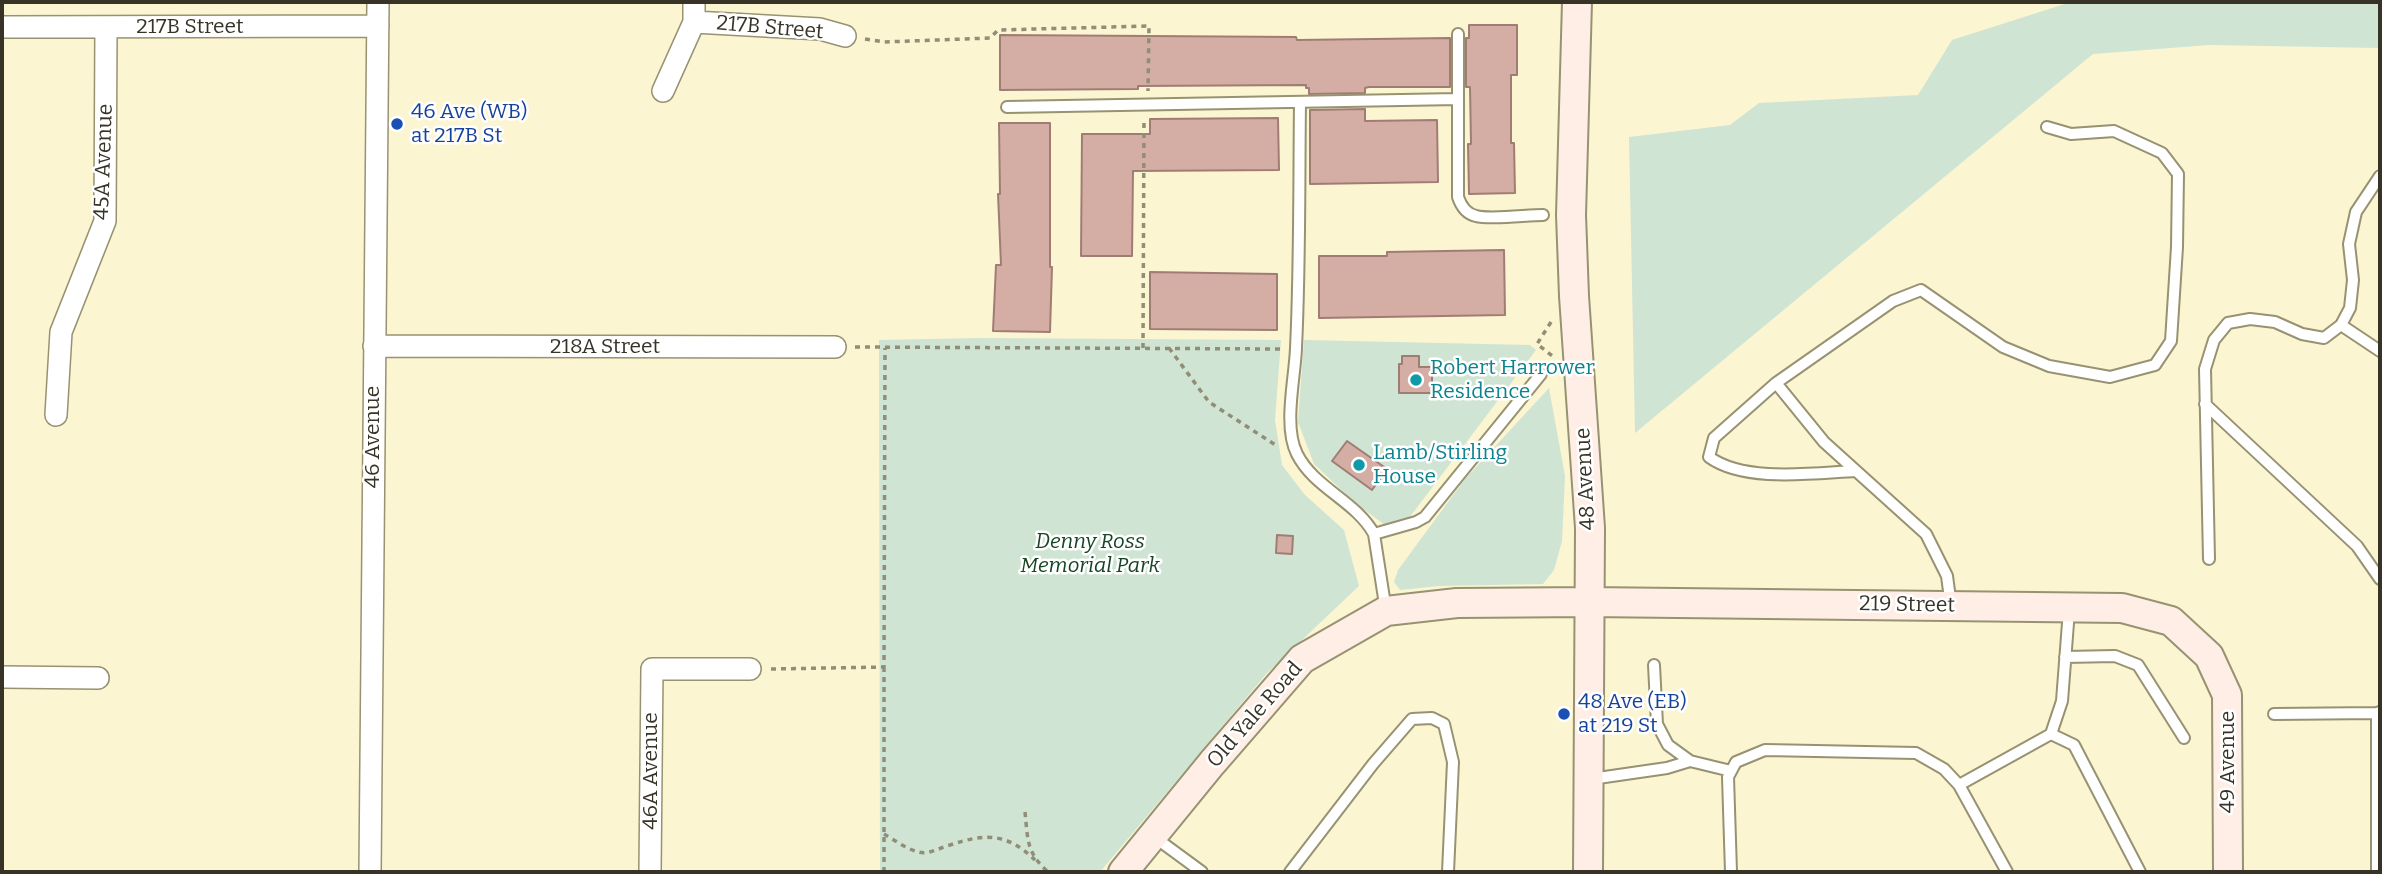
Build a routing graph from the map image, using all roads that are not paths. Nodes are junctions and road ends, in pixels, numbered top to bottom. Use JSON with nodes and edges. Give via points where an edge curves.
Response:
{"nodes":[{"id":1,"x":378,"y":2,"type":"edge"},
{"id":2,"x":1577,"y":2,"type":"edge"},
{"id":3,"x":694,"y":12,"type":"edge"},
{"id":4,"x":378,"y":26,"type":"junction"},
{"id":5,"x":2,"y":27,"type":"edge"},
{"id":6,"x":106,"y":27,"type":"junction"},
{"id":7,"x":1458,"y":34,"type":"dead end"},
{"id":8,"x":845,"y":36,"type":"dead end"},
{"id":9,"x":663,"y":91,"type":"dead end"},
{"id":10,"x":1458,"y":99,"type":"junction"},
{"id":11,"x":1300,"y":102,"type":"junction"},
{"id":12,"x":1007,"y":107,"type":"dead end"},
{"id":13,"x":2047,"y":127,"type":"dead end"},
{"id":14,"x":2380,"y":176,"type":"edge"},
{"id":15,"x":1543,"y":215,"type":"dead end"},
{"id":16,"x":2341,"y":325,"type":"junction"},
{"id":17,"x":374,"y":346,"type":"junction"},
{"id":18,"x":835,"y":347,"type":"road end"},
{"id":19,"x":2380,"y":351,"type":"edge"},
{"id":20,"x":1541,"y":374,"type":"dead end"},
{"id":21,"x":1776,"y":383,"type":"junction"},
{"id":22,"x":2205,"y":404,"type":"junction"},
{"id":23,"x":56,"y":415,"type":"dead end"},
{"id":24,"x":1856,"y":471,"type":"junction"},
{"id":25,"x":1374,"y":534,"type":"junction"},
{"id":26,"x":2209,"y":559,"type":"dead end"},
{"id":27,"x":2380,"y":579,"type":"edge"},
{"id":28,"x":1589,"y":602,"type":"junction"},
{"id":29,"x":1951,"y":606,"type":"junction"},
{"id":30,"x":2069,"y":607,"type":"junction"},
{"id":31,"x":1386,"y":611,"type":"junction"},
{"id":32,"x":2209,"y":656,"type":"joint"},
{"id":33,"x":2065,"y":657,"type":"junction"},
{"id":34,"x":1654,"y":664,"type":"dead end"},
{"id":35,"x":750,"y":669,"type":"road end"},
{"id":36,"x":2,"y":677,"type":"edge"},
{"id":37,"x":98,"y":678,"type":"dead end"},
{"id":38,"x":2379,"y":712,"type":"edge"},
{"id":39,"x":2274,"y":714,"type":"dead end"},
{"id":40,"x":2051,"y":734,"type":"junction"},
{"id":41,"x":2184,"y":737,"type":"dead end"},
{"id":42,"x":1690,"y":761,"type":"junction"},
{"id":43,"x":1731,"y":771,"type":"junction"},
{"id":44,"x":1588,"y":780,"type":"junction"},
{"id":45,"x":1959,"y":785,"type":"junction"},
{"id":46,"x":1153,"y":835,"type":"junction"},
{"id":47,"x":369,"y":872,"type":"edge"},
{"id":48,"x":650,"y":872,"type":"edge"},
{"id":49,"x":1123,"y":872,"type":"edge"},
{"id":50,"x":1202,"y":872,"type":"edge"},
{"id":51,"x":1290,"y":872,"type":"edge"},
{"id":52,"x":1448,"y":872,"type":"edge"},
{"id":53,"x":1588,"y":872,"type":"edge"},
{"id":54,"x":1731,"y":872,"type":"edge"},
{"id":55,"x":2007,"y":872,"type":"edge"},
{"id":56,"x":2140,"y":872,"type":"edge"},
{"id":57,"x":2228,"y":872,"type":"edge"},
{"id":58,"x":2377,"y":872,"type":"edge"}],
"edges":[{"from":1,"to":4,"type":"street","name":"46 Avenue"},
{"from":2,"to":28,"type":"street","name":"48 Avenue","via":[[1571,215],[1590,528]]},
{"from":3,"to":8,"type":"street","name":"217B Street"},
{"from":3,"to":9,"type":"street"},
{"from":4,"to":6,"type":"street","name":"217B Street"},
{"from":4,"to":17,"type":"street","name":"46 Avenue"},
{"from":5,"to":6,"type":"street","name":"217B Street"},
{"from":6,"to":23,"type":"street","name":"45A Avenue","via":[[106,221],[61,332]]},
{"from":7,"to":10,"type":"lane"},
{"from":10,"to":11,"type":"lane"},
{"from":10,"to":15,"type":"lane","via":[[1461,204],[1478,217]]},
{"from":11,"to":12,"type":"lane"},
{"from":11,"to":25,"type":"lane","via":[[1291,433],[1303,464],[1369,524]]},
{"from":13,"to":21,"type":"lane","via":[[2071,134],[2114,131],[2162,153],[2178,174],[2171,341],[2155,365],[2110,377],[2049,366],[2003,347],[1921,290],[1893,301]]},
{"from":14,"to":16,"type":"lane","via":[[2356,212],[2349,244],[2350,308]]},
{"from":16,"to":19,"type":"lane"},
{"from":16,"to":22,"type":"lane","via":[[2325,338],[2275,322],[2250,319],[2228,323],[2214,340],[2205,369]]},
{"from":17,"to":18,"type":"street","name":"218A Street"},
{"from":17,"to":47,"type":"street","name":"46 Avenue"},
{"from":20,"to":25,"type":"lane","via":[[1425,517]]},
{"from":21,"to":24,"type":"lane","via":[[1824,442]]},
{"from":21,"to":24,"type":"lane","via":[[1714,438],[1709,457],[1718,464],[1766,475]]},
{"from":22,"to":26,"type":"lane"},
{"from":22,"to":27,"type":"lane","via":[[2357,546]]},
{"from":24,"to":29,"type":"lane","via":[[1926,534],[1947,576]]},
{"from":25,"to":31,"type":"lane"},
{"from":28,"to":29,"type":"street","name":"219 Street"},
{"from":28,"to":31,"type":"street","name":"Old Yale Road","via":[[1457,603]]},
{"from":28,"to":44,"type":"street","name":"48 Avenue"},
{"from":29,"to":30,"type":"street","name":"219 Street"},
{"from":30,"to":32,"type":"street","name":"219 Street","via":[[2122,608],[2171,621]]},
{"from":30,"to":33,"type":"lane"},
{"from":31,"to":46,"type":"street","name":"Old Yale Road","via":[[1301,659]]},
{"from":32,"to":57,"type":"street","name":"49 Avenue","via":[[2227,695]]},
{"from":33,"to":40,"type":"lane","via":[[2062,701]]},
{"from":33,"to":41,"type":"lane","via":[[2115,656],[2138,664]]},
{"from":34,"to":42,"type":"lane","via":[[1657,724],[1668,745]]},
{"from":35,"to":48,"type":"street","name":"46A Avenue","via":[[652,669]]},
{"from":36,"to":37,"type":"street"},
{"from":38,"to":39,"type":"lane"},
{"from":38,"to":58,"type":"lane"},
{"from":40,"to":45,"type":"lane"},
{"from":40,"to":56,"type":"lane","via":[[2074,745]]},
{"from":42,"to":43,"type":"lane"},
{"from":42,"to":44,"type":"lane"},
{"from":43,"to":45,"type":"lane","via":[[1736,762],[1765,750],[1916,753],[1944,769]]},
{"from":43,"to":54,"type":"lane"},
{"from":44,"to":53,"type":"street","name":"48 Avenue"},
{"from":45,"to":55,"type":"lane"},
{"from":46,"to":49,"type":"street","name":"Old Yale Road"},
{"from":46,"to":50,"type":"lane"},
{"from":51,"to":52,"type":"lane","via":[[1412,719],[1432,719],[1444,724],[1453,762]]}]}
